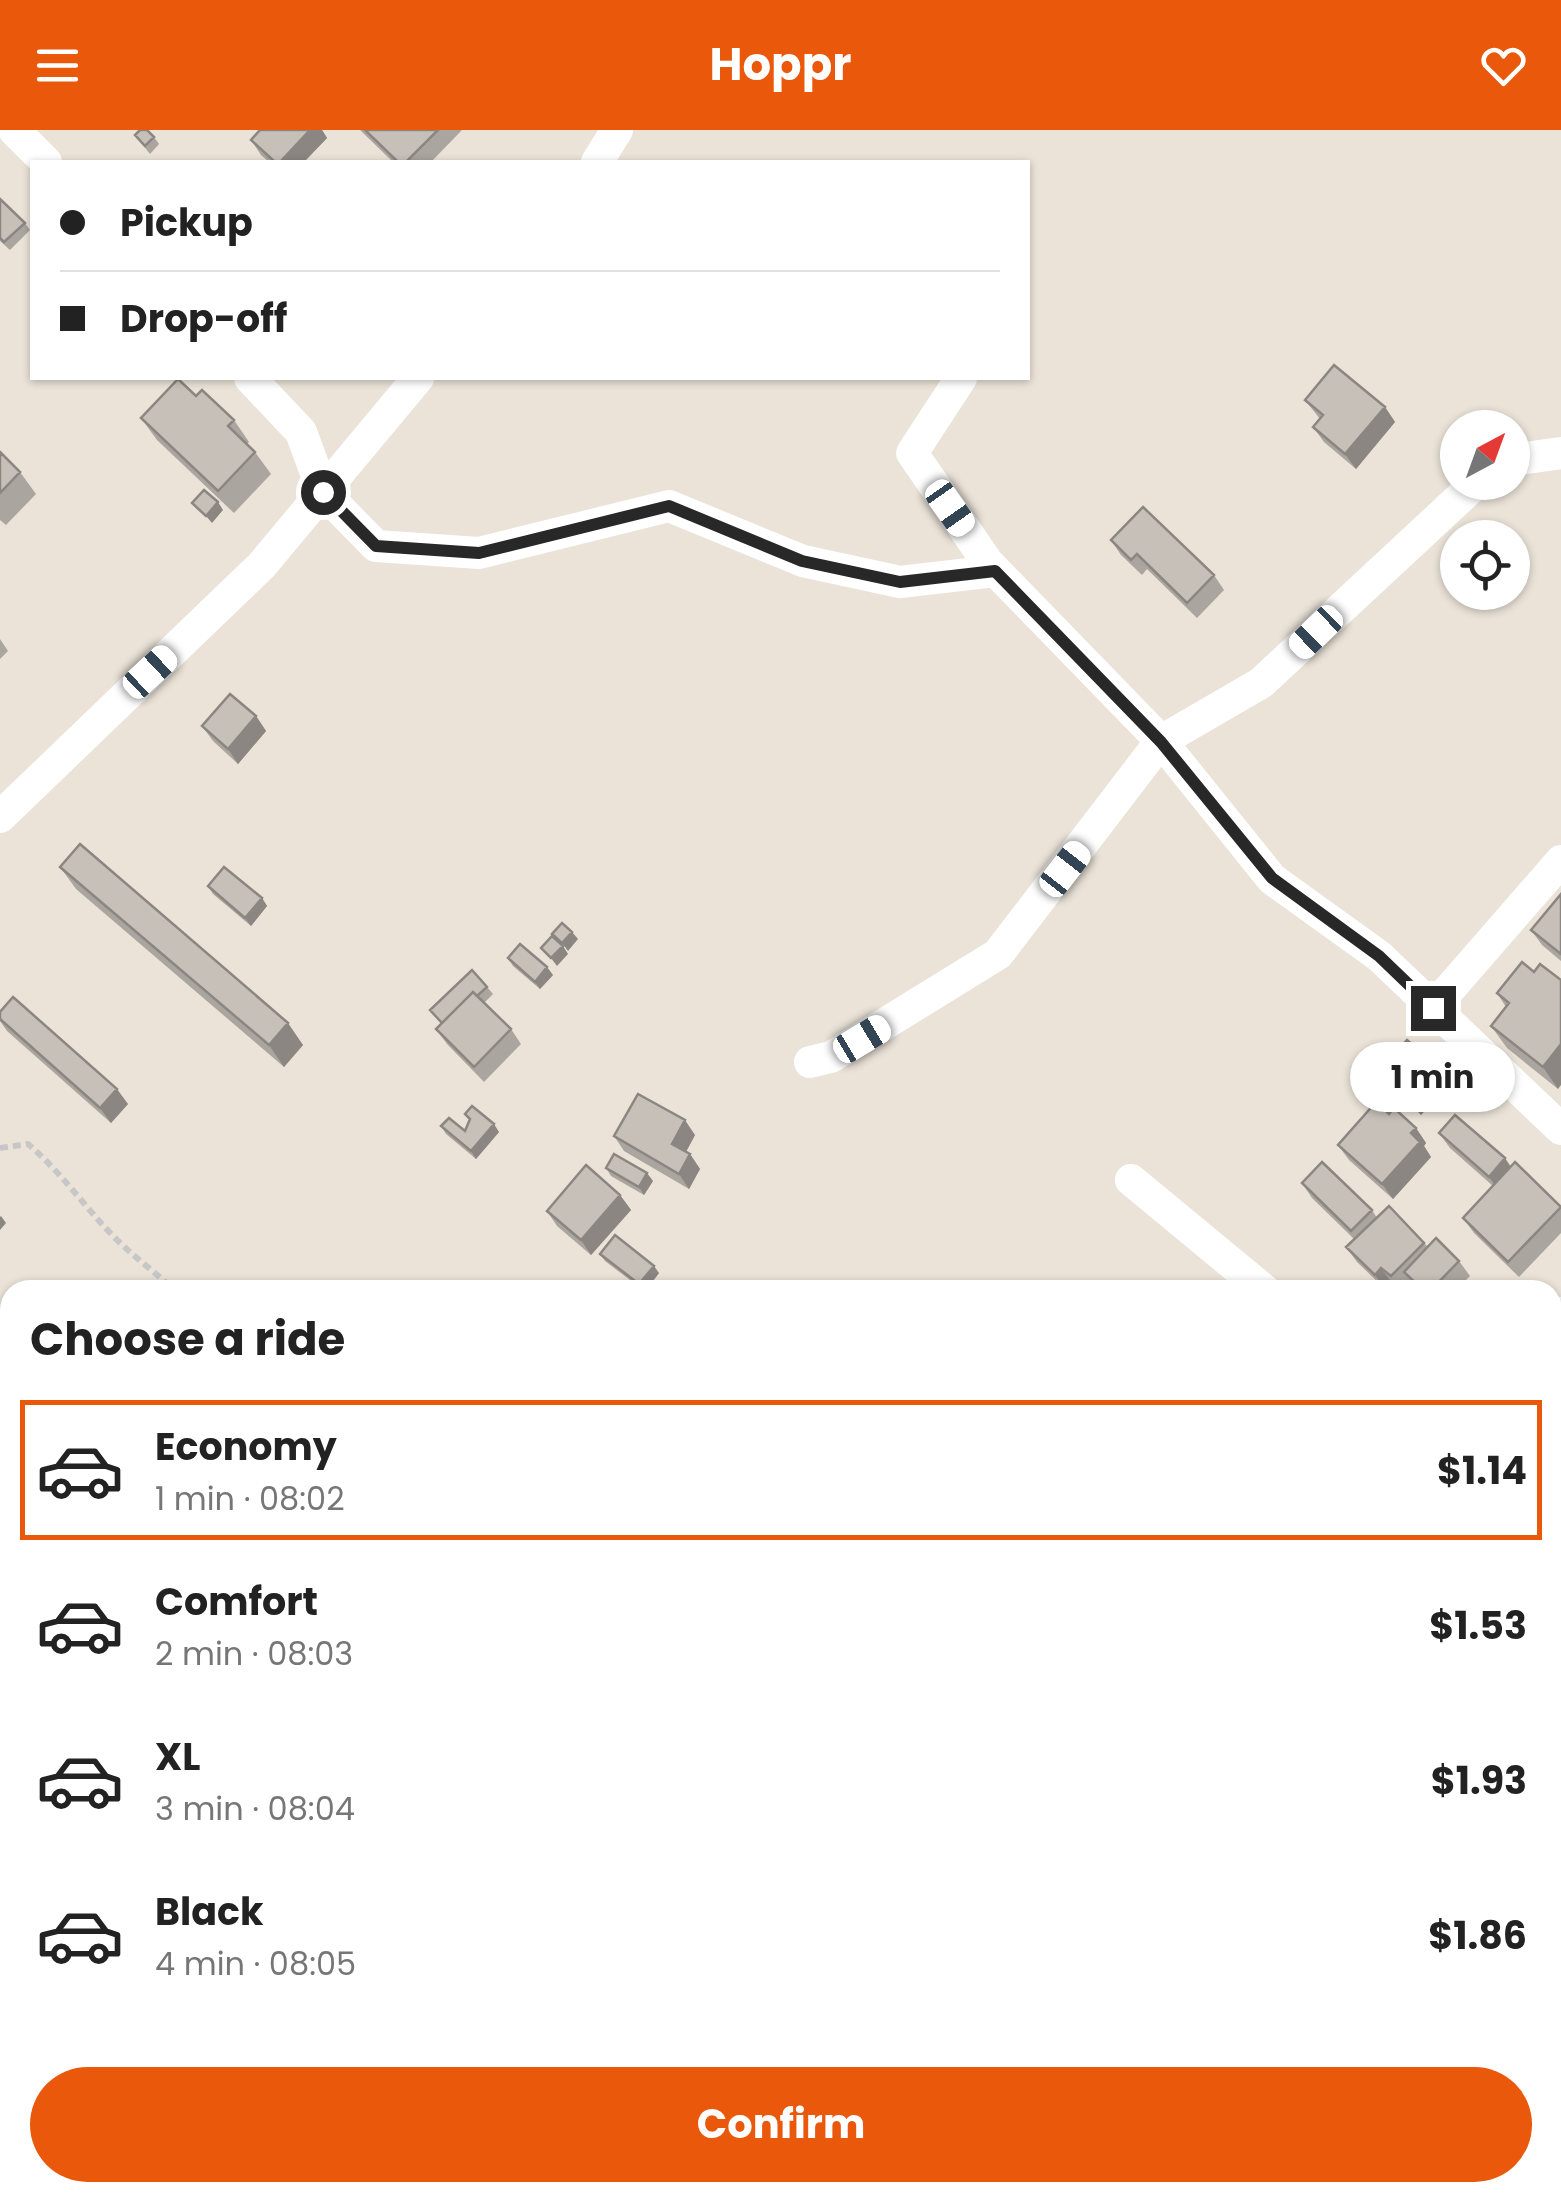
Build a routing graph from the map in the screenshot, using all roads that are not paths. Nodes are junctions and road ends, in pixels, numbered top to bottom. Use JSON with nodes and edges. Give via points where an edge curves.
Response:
{"nodes":[{"id":1,"x":14,"y":130,"type":"edge"},
{"id":2,"x":617,"y":130,"type":"edge"},
{"id":3,"x":44,"y":160,"type":"edge"},
{"id":4,"x":598,"y":160,"type":"edge"},
{"id":5,"x":252,"y":380,"type":"edge"},
{"id":6,"x":416,"y":380,"type":"edge"},
{"id":7,"x":960,"y":380,"type":"edge"},
{"id":8,"x":1561,"y":453,"type":"edge"},
{"id":9,"x":1530,"y":457,"type":"edge"},
{"id":10,"x":323,"y":492,"type":"junction"},
{"id":11,"x":1458,"y":500,"type":"edge"},
{"id":12,"x":995,"y":571,"type":"junction"},
{"id":13,"x":1161,"y":742,"type":"junction"},
{"id":14,"x":0,"y":817,"type":"edge"},
{"id":15,"x":1561,"y":862,"type":"edge"},
{"id":16,"x":1433,"y":1008,"type":"junction"},
{"id":17,"x":810,"y":1062,"type":"dead end"},
{"id":18,"x":1561,"y":1129,"type":"edge"},
{"id":19,"x":1132,"y":1180,"type":"dead end"},
{"id":20,"x":1252,"y":1280,"type":"edge"}],
"edges":[{"from":1,"to":3,"type":"street"},
{"from":2,"to":4,"type":"street"},
{"from":5,"to":10,"type":"street","via":[[302,432]]},
{"from":6,"to":10,"type":"street"},
{"from":7,"to":12,"type":"street","via":[[912,453]]},
{"from":8,"to":9,"type":"street"},
{"from":10,"to":12,"type":"street","via":[[376,546],[479,553],[669,506],[802,561],[900,582]]},
{"from":10,"to":14,"type":"street","via":[[262,565]]},
{"from":11,"to":13,"type":"street","via":[[1261,683]]},
{"from":12,"to":13,"type":"street"},
{"from":13,"to":16,"type":"street","via":[[1272,878],[1379,956]]},
{"from":13,"to":17,"type":"street","via":[[998,954],[831,1058]]},
{"from":15,"to":16,"type":"street"},
{"from":16,"to":18,"type":"street"},
{"from":19,"to":20,"type":"street"}]}
